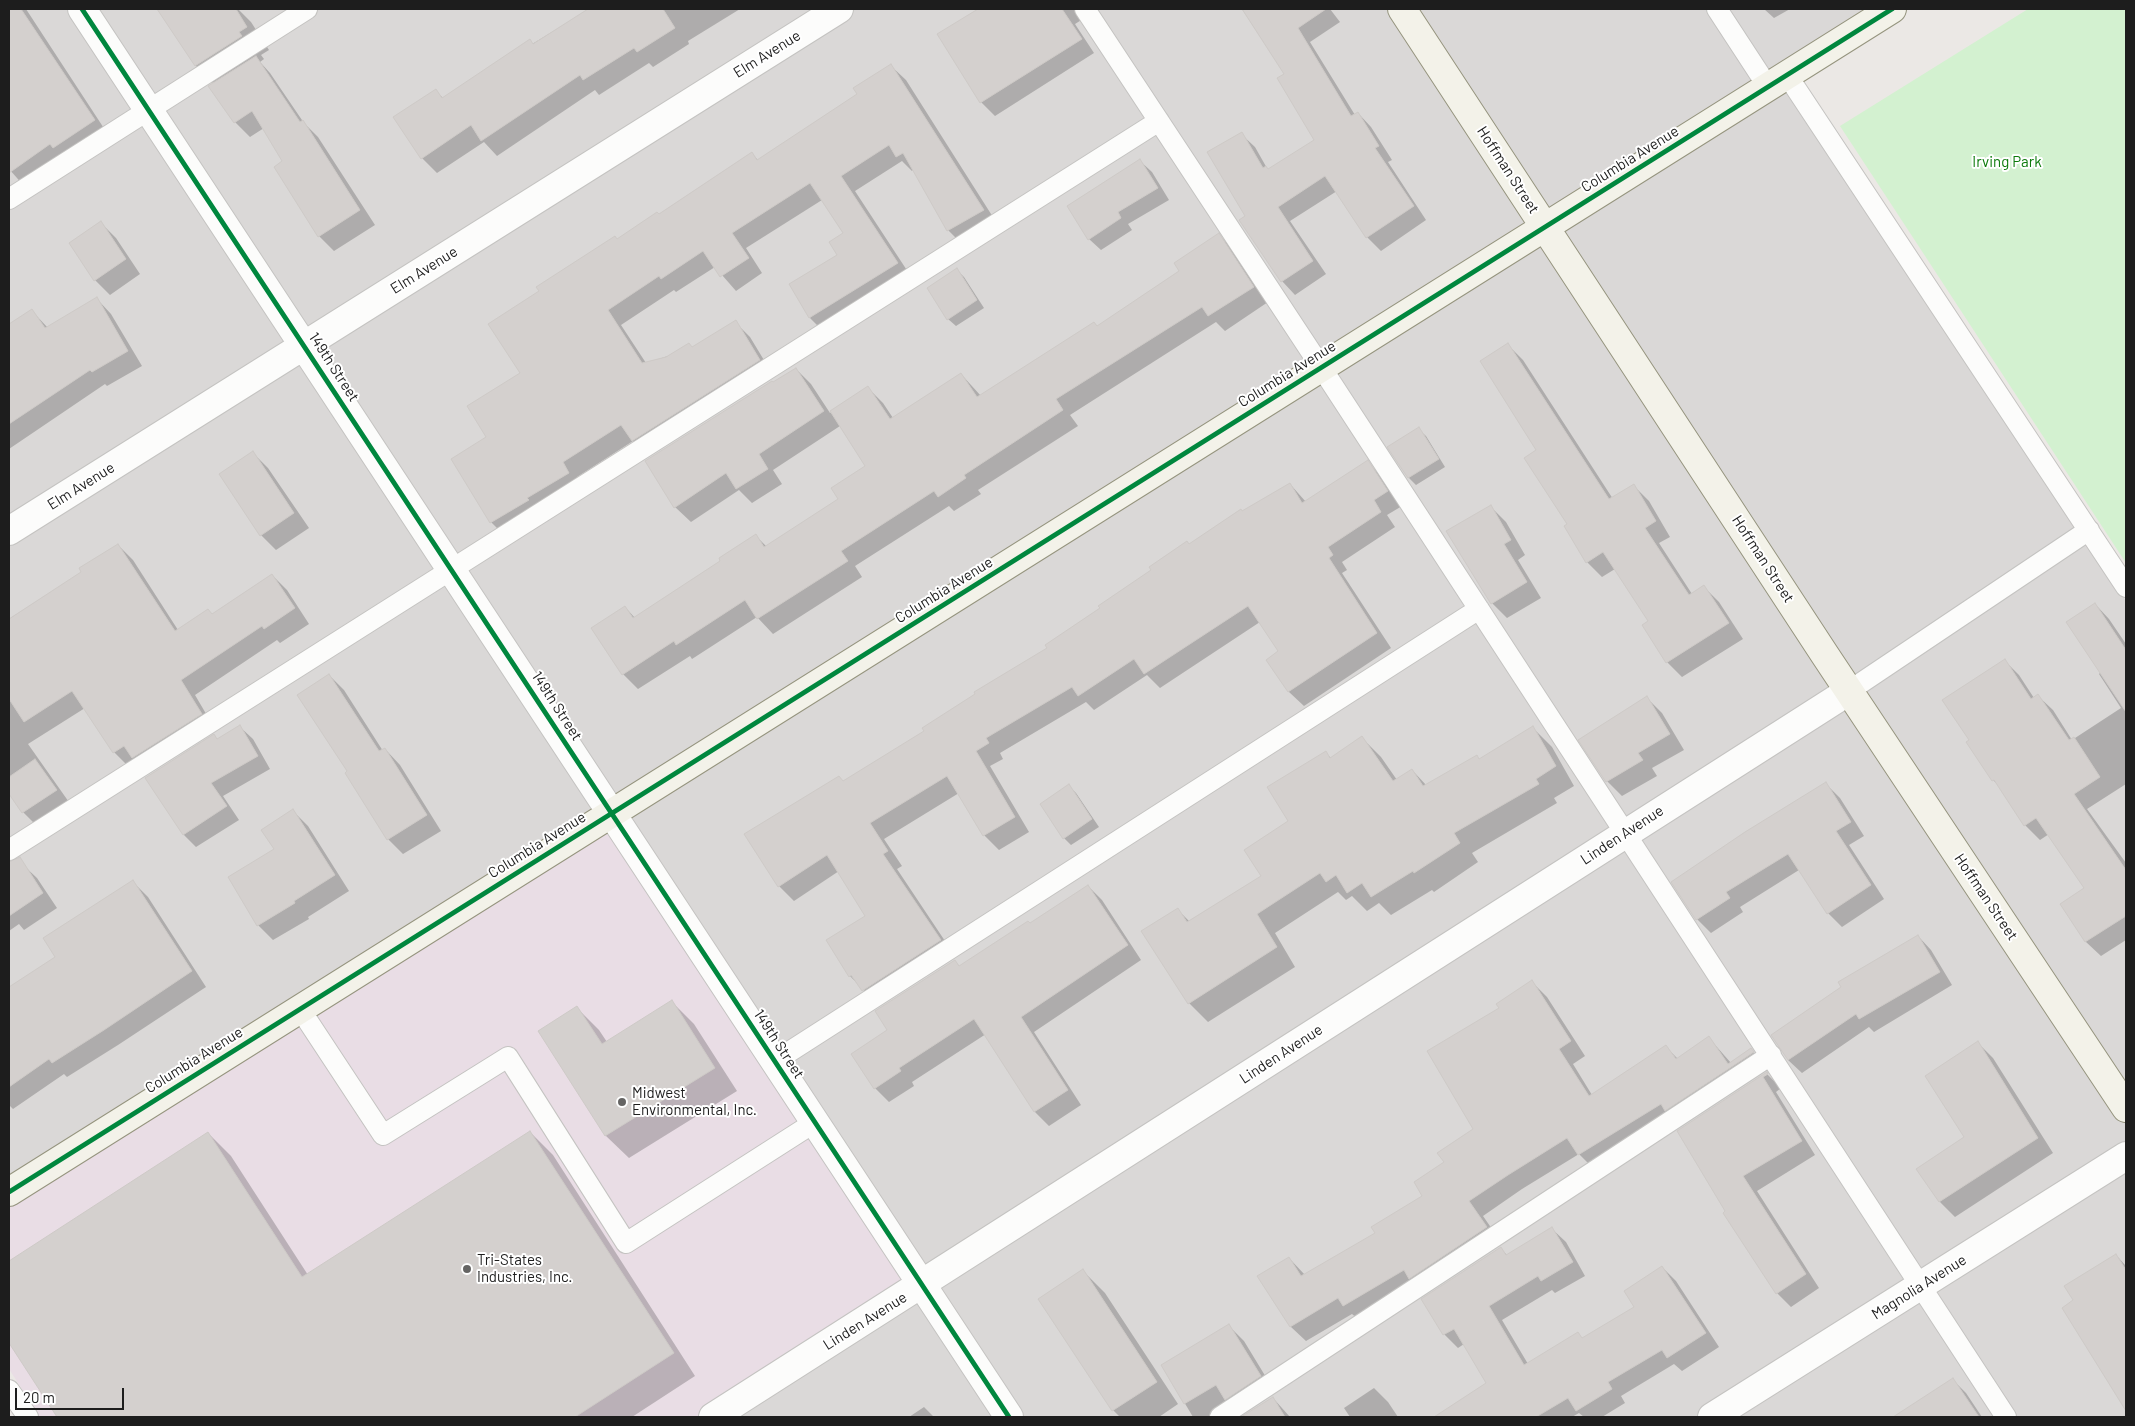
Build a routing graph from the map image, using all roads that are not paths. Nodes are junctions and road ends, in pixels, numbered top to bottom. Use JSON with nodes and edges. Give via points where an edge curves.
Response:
{"nodes":[{"id":1,"x":82,"y":9,"type":"edge"},
{"id":2,"x":308,"y":9,"type":"edge"},
{"id":3,"x":839,"y":9,"type":"edge"},
{"id":4,"x":1085,"y":9,"type":"edge"},
{"id":5,"x":1402,"y":9,"type":"edge"},
{"id":6,"x":1717,"y":9,"type":"edge"},
{"id":7,"x":1892,"y":9,"type":"edge"},
{"id":8,"x":1778,"y":81,"type":"junction"},
{"id":9,"x":148,"y":109,"type":"junction"},
{"id":10,"x":1159,"y":121,"type":"junction"},
{"id":11,"x":9,"y":199,"type":"edge"},
{"id":12,"x":1545,"y":227,"type":"junction"},
{"id":13,"x":305,"y":345,"type":"junction"},
{"id":14,"x":1321,"y":367,"type":"junction"},
{"id":15,"x":2089,"y":530,"type":"junction"},
{"id":16,"x":9,"y":531,"type":"edge"},
{"id":17,"x":452,"y":569,"type":"junction"},
{"id":18,"x":2126,"y":587,"type":"edge"},
{"id":19,"x":1479,"y":609,"type":"junction"},
{"id":20,"x":1849,"y":691,"type":"junction"},
{"id":21,"x":612,"y":813,"type":"junction"},
{"id":22,"x":1625,"y":833,"type":"junction"},
{"id":23,"x":9,"y":850,"type":"edge"},
{"id":24,"x":300,"y":1009,"type":"junction"},
{"id":25,"x":1770,"y":1056,"type":"junction"},
{"id":26,"x":775,"y":1061,"type":"junction"},
{"id":27,"x":2126,"y":1108,"type":"edge"},
{"id":28,"x":815,"y":1122,"type":"junction"},
{"id":29,"x":2126,"y":1156,"type":"edge"},
{"id":30,"x":9,"y":1192,"type":"edge"},
{"id":31,"x":922,"y":1285,"type":"junction"},
{"id":32,"x":1921,"y":1286,"type":"junction"},
{"id":33,"x":9,"y":1390,"type":"edge"},
{"id":34,"x":28,"y":1417,"type":"edge"},
{"id":35,"x":713,"y":1417,"type":"edge"},
{"id":36,"x":1009,"y":1417,"type":"edge"},
{"id":37,"x":1220,"y":1417,"type":"edge"},
{"id":38,"x":1712,"y":1417,"type":"edge"},
{"id":39,"x":2006,"y":1417,"type":"edge"}],
"edges":[{"from":1,"to":9,"type":"street","name":"149th Street"},
{"from":2,"to":9,"type":"lane"},
{"from":3,"to":13,"type":"street","name":"Elm Avenue"},
{"from":4,"to":10,"type":"lane"},
{"from":5,"to":12,"type":"street","name":"Hoffman Street"},
{"from":6,"to":8,"type":"lane"},
{"from":7,"to":8,"type":"street","name":"Columbia Avenue"},
{"from":8,"to":12,"type":"street","name":"Columbia Avenue"},
{"from":8,"to":15,"type":"lane"},
{"from":9,"to":11,"type":"lane"},
{"from":9,"to":13,"type":"street","name":"149th Street"},
{"from":10,"to":14,"type":"lane"},
{"from":10,"to":17,"type":"lane"},
{"from":12,"to":14,"type":"street","name":"Columbia Avenue"},
{"from":12,"to":20,"type":"street","name":"Hoffman Street"},
{"from":13,"to":16,"type":"street","name":"Elm Avenue"},
{"from":13,"to":17,"type":"street","name":"149th Street"},
{"from":14,"to":19,"type":"lane"},
{"from":14,"to":21,"type":"street","name":"Columbia Avenue"},
{"from":15,"to":18,"type":"lane"},
{"from":15,"to":20,"type":"lane"},
{"from":17,"to":21,"type":"street","name":"149th Street"},
{"from":17,"to":23,"type":"lane"},
{"from":19,"to":22,"type":"lane"},
{"from":19,"to":26,"type":"lane"},
{"from":20,"to":22,"type":"street","name":"Linden Avenue"},
{"from":20,"to":27,"type":"street","name":"Hoffman Street"},
{"from":21,"to":24,"type":"street","name":"Columbia Avenue"},
{"from":21,"to":26,"type":"street","name":"149th Street"},
{"from":22,"to":25,"type":"lane"},
{"from":22,"to":31,"type":"street","name":"Linden Avenue"},
{"from":24,"to":28,"type":"lane","via":[[383,1135],[508,1056],[626,1243]]},
{"from":24,"to":30,"type":"street","name":"Columbia Avenue"},
{"from":25,"to":32,"type":"lane"},
{"from":25,"to":37,"type":"lane"},
{"from":26,"to":28,"type":"street","name":"149th Street"},
{"from":28,"to":31,"type":"street","name":"149th Street"},
{"from":29,"to":32,"type":"street","name":"Magnolia Avenue"},
{"from":31,"to":35,"type":"street","name":"Linden Avenue"},
{"from":31,"to":36,"type":"street","name":"149th Street"},
{"from":32,"to":38,"type":"street","name":"Magnolia Avenue"},
{"from":32,"to":39,"type":"lane"},
{"from":33,"to":34,"type":"lane"}]}
